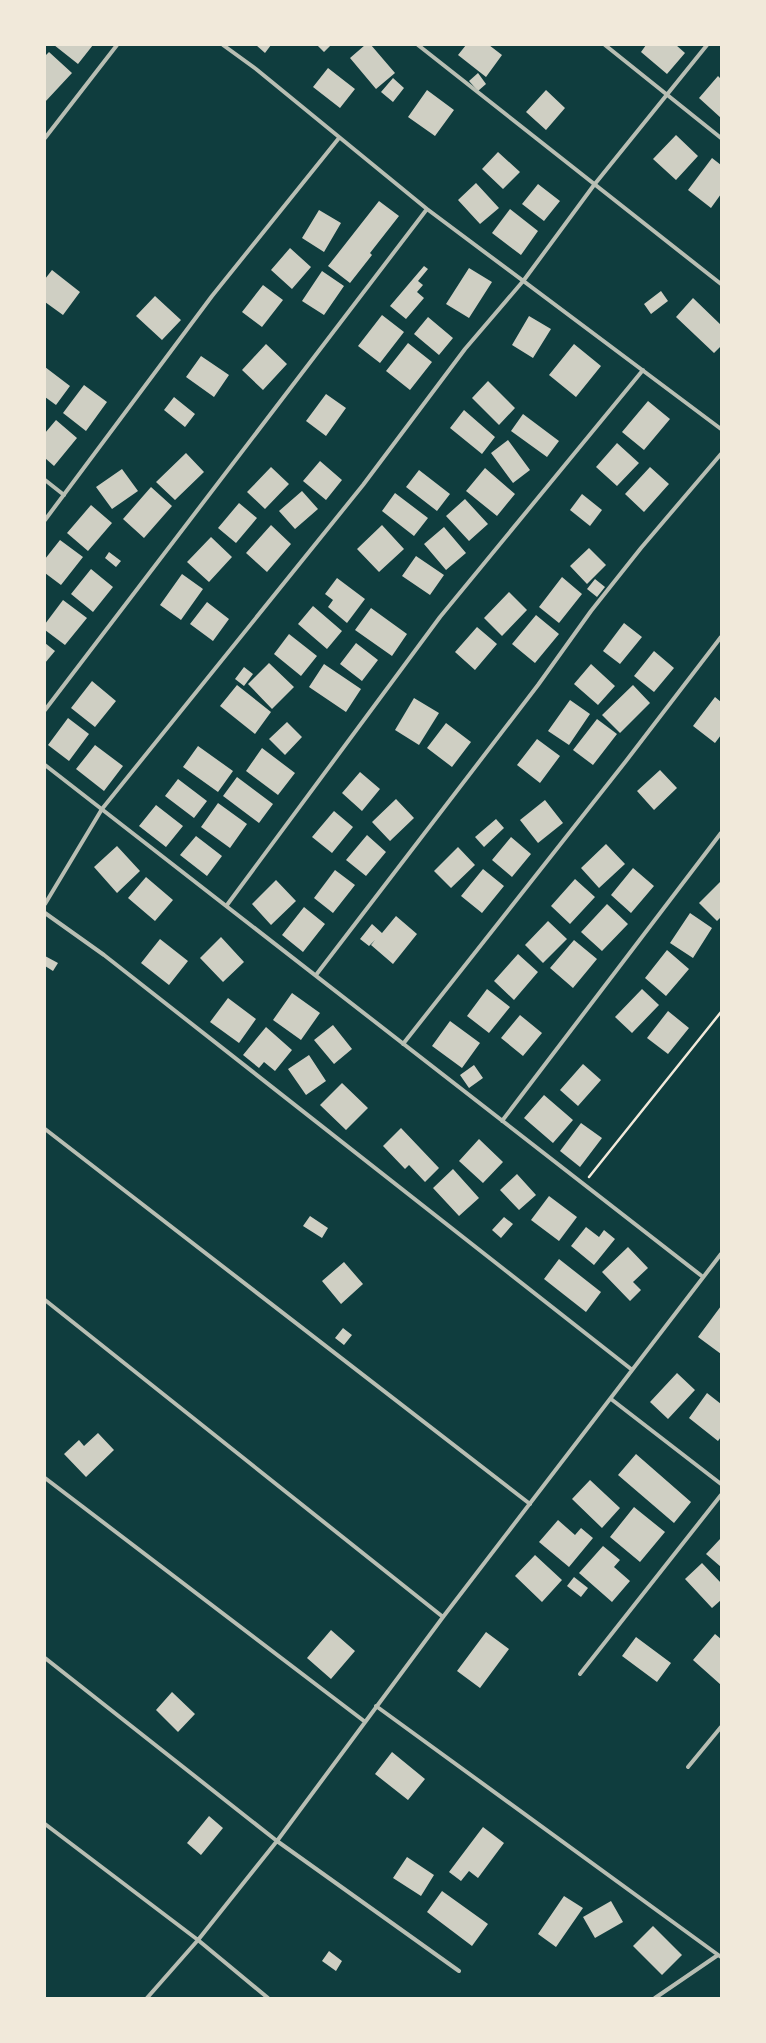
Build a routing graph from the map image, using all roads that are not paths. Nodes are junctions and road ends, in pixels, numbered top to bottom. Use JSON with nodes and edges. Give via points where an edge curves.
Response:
{"nodes":[{"id":1,"x":117,"y":45,"type":"edge"},
{"id":2,"x":223,"y":45,"type":"edge"},
{"id":3,"x":418,"y":45,"type":"edge"},
{"id":4,"x":605,"y":45,"type":"edge"},
{"id":5,"x":707,"y":45,"type":"edge"},
{"id":6,"x":668,"y":94,"type":"junction"},
{"id":7,"x":45,"y":138,"type":"edge"},
{"id":8,"x":339,"y":138,"type":"junction"},
{"id":9,"x":721,"y":138,"type":"edge"},
{"id":10,"x":594,"y":185,"type":"junction"},
{"id":11,"x":427,"y":209,"type":"junction"},
{"id":12,"x":524,"y":280,"type":"junction"},
{"id":13,"x":721,"y":284,"type":"edge"},
{"id":14,"x":643,"y":370,"type":"junction"},
{"id":15,"x":721,"y":429,"type":"edge"},
{"id":16,"x":721,"y":454,"type":"edge"},
{"id":17,"x":45,"y":480,"type":"edge"},
{"id":18,"x":64,"y":495,"type":"junction"},
{"id":19,"x":45,"y":520,"type":"edge"},
{"id":20,"x":721,"y":637,"type":"edge"},
{"id":21,"x":45,"y":710,"type":"edge"},
{"id":22,"x":45,"y":765,"type":"edge"},
{"id":23,"x":102,"y":809,"type":"junction"},
{"id":24,"x":721,"y":833,"type":"edge"},
{"id":25,"x":45,"y":904,"type":"edge"},
{"id":26,"x":227,"y":905,"type":"junction"},
{"id":27,"x":45,"y":913,"type":"edge"},
{"id":28,"x":316,"y":975,"type":"junction"},
{"id":29,"x":403,"y":1044,"type":"junction"},
{"id":30,"x":502,"y":1121,"type":"junction"},
{"id":31,"x":45,"y":1128,"type":"edge"},
{"id":32,"x":721,"y":1254,"type":"edge"},
{"id":33,"x":703,"y":1277,"type":"junction"},
{"id":34,"x":45,"y":1300,"type":"edge"},
{"id":35,"x":631,"y":1369,"type":"junction"},
{"id":36,"x":611,"y":1399,"type":"junction"},
{"id":37,"x":45,"y":1478,"type":"edge"},
{"id":38,"x":721,"y":1484,"type":"edge"},
{"id":39,"x":721,"y":1495,"type":"edge"},
{"id":40,"x":530,"y":1504,"type":"junction"},
{"id":41,"x":443,"y":1617,"type":"junction"},
{"id":42,"x":45,"y":1658,"type":"edge"},
{"id":43,"x":580,"y":1674,"type":"dead end"},
{"id":44,"x":376,"y":1706,"type":"junction"},
{"id":45,"x":364,"y":1721,"type":"junction"},
{"id":46,"x":721,"y":1727,"type":"edge"},
{"id":47,"x":688,"y":1767,"type":"dead end"},
{"id":48,"x":45,"y":1824,"type":"edge"},
{"id":49,"x":277,"y":1841,"type":"junction"},
{"id":50,"x":198,"y":1940,"type":"junction"},
{"id":51,"x":719,"y":1956,"type":"edge"},
{"id":52,"x":459,"y":1971,"type":"dead end"},
{"id":53,"x":147,"y":1998,"type":"edge"},
{"id":54,"x":268,"y":1998,"type":"edge"},
{"id":55,"x":655,"y":1998,"type":"edge"}],
"edges":[{"from":1,"to":7,"type":"street"},
{"from":2,"to":8,"type":"street"},
{"from":3,"to":10,"type":"street"},
{"from":4,"to":6,"type":"street"},
{"from":5,"to":6,"type":"street"},
{"from":6,"to":9,"type":"street"},
{"from":6,"to":10,"type":"street"},
{"from":8,"to":11,"type":"street"},
{"from":8,"to":18,"type":"street","via":[[212,296]]},
{"from":10,"to":12,"type":"street"},
{"from":10,"to":13,"type":"street"},
{"from":11,"to":12,"type":"street"},
{"from":11,"to":21,"type":"street"},
{"from":12,"to":14,"type":"street"},
{"from":12,"to":23,"type":"street","via":[[466,349],[363,485]]},
{"from":14,"to":15,"type":"street"},
{"from":14,"to":26,"type":"street","via":[[440,616]]},
{"from":16,"to":28,"type":"street","via":[[591,611],[533,692]]},
{"from":17,"to":18,"type":"street"},
{"from":18,"to":19,"type":"street"},
{"from":20,"to":29,"type":"street"},
{"from":22,"to":23,"type":"street"},
{"from":23,"to":25,"type":"street"},
{"from":23,"to":26,"type":"street"},
{"from":24,"to":30,"type":"street"},
{"from":26,"to":28,"type":"street"},
{"from":27,"to":35,"type":"street","via":[[104,955]]},
{"from":28,"to":29,"type":"street"},
{"from":29,"to":30,"type":"street"},
{"from":30,"to":33,"type":"street"},
{"from":31,"to":40,"type":"street"},
{"from":32,"to":33,"type":"street"},
{"from":33,"to":35,"type":"street"},
{"from":34,"to":41,"type":"street"},
{"from":35,"to":36,"type":"street"},
{"from":36,"to":38,"type":"street"},
{"from":36,"to":40,"type":"street"},
{"from":37,"to":45,"type":"street"},
{"from":39,"to":43,"type":"street"},
{"from":40,"to":41,"type":"street"},
{"from":41,"to":44,"type":"street"},
{"from":42,"to":49,"type":"street"},
{"from":44,"to":45,"type":"street"},
{"from":44,"to":51,"type":"street"},
{"from":45,"to":49,"type":"street"},
{"from":46,"to":47,"type":"street"},
{"from":48,"to":50,"type":"street"},
{"from":49,"to":50,"type":"street"},
{"from":49,"to":52,"type":"street"},
{"from":50,"to":53,"type":"street"},
{"from":50,"to":54,"type":"street"},
{"from":51,"to":55,"type":"street"}]}
